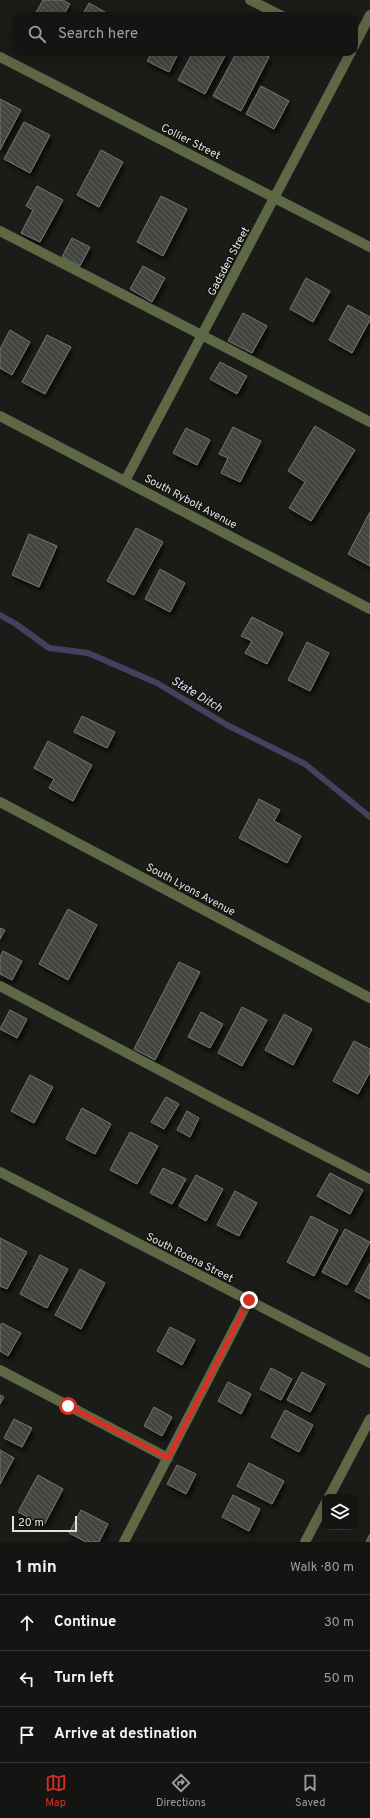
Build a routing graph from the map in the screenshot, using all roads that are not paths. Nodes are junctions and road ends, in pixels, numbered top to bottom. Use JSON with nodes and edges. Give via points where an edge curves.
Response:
{"nodes":[{"id":1,"x":250,"y":0,"type":"edge"},
{"id":2,"x":274,"y":12,"type":"edge"},
{"id":3,"x":370,"y":15,"type":"edge"},
{"id":4,"x":358,"y":38,"type":"edge"},
{"id":5,"x":349,"y":56,"type":"edge"},
{"id":6,"x":0,"y":57,"type":"edge"},
{"id":7,"x":275,"y":198,"type":"junction"},
{"id":8,"x":0,"y":231,"type":"edge"},
{"id":9,"x":370,"y":247,"type":"edge"},
{"id":10,"x":202,"y":335,"type":"junction"},
{"id":11,"x":0,"y":416,"type":"edge"},
{"id":12,"x":370,"y":422,"type":"edge"},
{"id":13,"x":125,"y":481,"type":"junction"},
{"id":14,"x":370,"y":609,"type":"edge"},
{"id":15,"x":0,"y":802,"type":"edge"},
{"id":16,"x":0,"y":986,"type":"edge"},
{"id":17,"x":370,"y":998,"type":"edge"},
{"id":18,"x":0,"y":1172,"type":"edge"},
{"id":19,"x":370,"y":1179,"type":"edge"},
{"id":20,"x":249,"y":1300,"type":"junction"},
{"id":21,"x":370,"y":1363,"type":"edge"},
{"id":22,"x":0,"y":1370,"type":"edge"},
{"id":23,"x":370,"y":1418,"type":"edge"},
{"id":24,"x":168,"y":1458,"type":"junction"},
{"id":25,"x":331,"y":1494,"type":"edge"},
{"id":26,"x":322,"y":1510,"type":"edge"},
{"id":27,"x":124,"y":1542,"type":"edge"},
{"id":28,"x":305,"y":1542,"type":"edge"}],
"edges":[{"from":1,"to":2,"type":"street"},
{"from":3,"to":4,"type":"street"},
{"from":5,"to":7,"type":"street","name":"Gadsden Street"},
{"from":6,"to":7,"type":"street","name":"Collier Street"},
{"from":7,"to":9,"type":"street","name":"Collier Street"},
{"from":7,"to":10,"type":"street","name":"Gadsden Street"},
{"from":8,"to":10,"type":"street"},
{"from":10,"to":12,"type":"street"},
{"from":10,"to":13,"type":"street","name":"Gadsden Street"},
{"from":11,"to":13,"type":"street","name":"South Rybolt Avenue"},
{"from":13,"to":14,"type":"street","name":"South Rybolt Avenue"},
{"from":15,"to":17,"type":"street","name":"South Lyons Avenue"},
{"from":16,"to":19,"type":"street"},
{"from":18,"to":20,"type":"street","name":"South Roena Street"},
{"from":20,"to":21,"type":"street","name":"South Roena Street"},
{"from":20,"to":24,"type":"street"},
{"from":22,"to":24,"type":"street"},
{"from":23,"to":25,"type":"street"},
{"from":24,"to":27,"type":"street"},
{"from":26,"to":28,"type":"street"}]}
